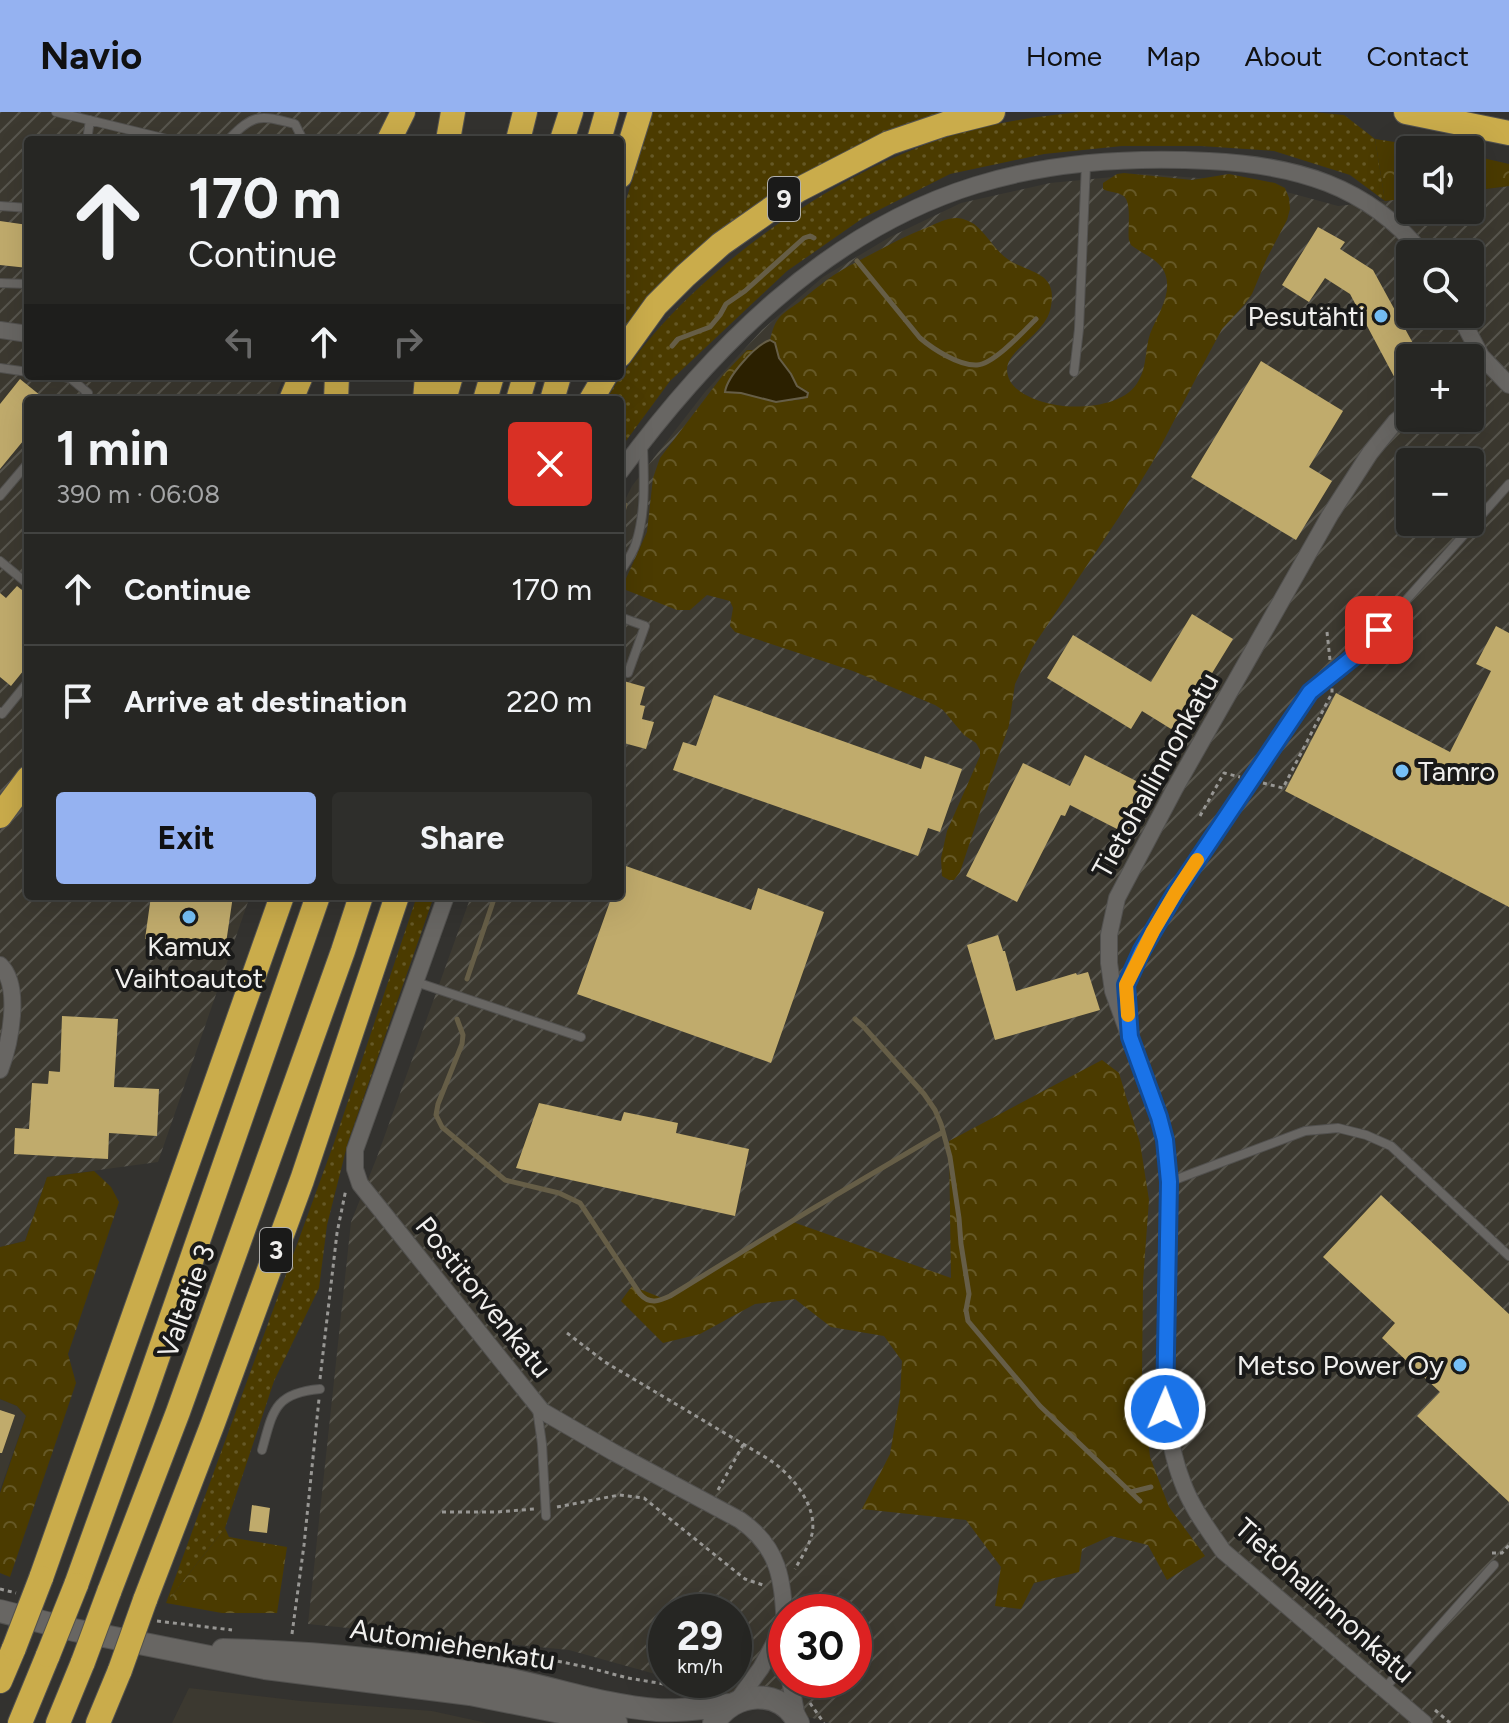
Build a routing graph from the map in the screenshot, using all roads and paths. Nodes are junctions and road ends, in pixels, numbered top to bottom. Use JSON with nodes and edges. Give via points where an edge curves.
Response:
{"nodes":[{"id":1,"x":56,"y":112,"type":"edge"},
{"id":2,"x":453,"y":112,"type":"edge"},
{"id":3,"x":525,"y":112,"type":"edge"},
{"id":4,"x":571,"y":112,"type":"edge"},
{"id":5,"x":607,"y":112,"type":"edge"},
{"id":6,"x":640,"y":112,"type":"edge"},
{"id":7,"x":993,"y":112,"type":"edge"},
{"id":8,"x":1406,"y":112,"type":"edge"},
{"id":9,"x":1452,"y":112,"type":"edge"},
{"id":10,"x":402,"y":114,"type":"edge"},
{"id":11,"x":90,"y":120,"type":"junction"},
{"id":12,"x":128,"y":129,"type":"junction"},
{"id":13,"x":1509,"y":131,"type":"edge"},
{"id":14,"x":88,"y":136,"type":"edge"},
{"id":15,"x":129,"y":136,"type":"edge"},
{"id":16,"x":155,"y":136,"type":"edge"},
{"id":17,"x":232,"y":136,"type":"edge"},
{"id":18,"x":301,"y":136,"type":"edge"},
{"id":19,"x":393,"y":136,"type":"edge"},
{"id":20,"x":449,"y":136,"type":"edge"},
{"id":21,"x":519,"y":136,"type":"edge"},
{"id":22,"x":563,"y":136,"type":"edge"},
{"id":23,"x":600,"y":136,"type":"edge"},
{"id":24,"x":624,"y":163,"type":"edge"},
{"id":25,"x":1086,"y":164,"type":"junction"},
{"id":26,"x":0,"y":206,"type":"edge"},
{"id":27,"x":24,"y":208,"type":"edge"},
{"id":28,"x":1409,"y":240,"type":"edge"},
{"id":29,"x":0,"y":283,"type":"edge"},
{"id":30,"x":24,"y":284,"type":"edge"},
{"id":31,"x":0,"y":330,"type":"edge"},
{"id":32,"x":24,"y":333,"type":"edge"},
{"id":33,"x":624,"y":349,"type":"edge"},
{"id":34,"x":1484,"y":366,"type":"edge"},
{"id":35,"x":0,"y":368,"type":"edge"},
{"id":36,"x":24,"y":371,"type":"edge"},
{"id":37,"x":1074,"y":372,"type":"dead end"},
{"id":38,"x":1509,"y":385,"type":"edge"},
{"id":39,"x":1396,"y":421,"type":"edge"},
{"id":40,"x":643,"y":442,"type":"junction"},
{"id":41,"x":624,"y":467,"type":"edge"},
{"id":42,"x":24,"y":468,"type":"edge"},
{"id":43,"x":1509,"y":484,"type":"edge"},
{"id":44,"x":0,"y":496,"type":"edge"},
{"id":45,"x":0,"y":561,"type":"edge"},
{"id":46,"x":624,"y":565,"type":"edge"},
{"id":47,"x":24,"y":581,"type":"edge"},
{"id":48,"x":624,"y":618,"type":"edge"},
{"id":49,"x":628,"y":673,"type":"dead end"},
{"id":50,"x":24,"y":687,"type":"edge"},
{"id":51,"x":0,"y":712,"type":"edge"},
{"id":52,"x":24,"y":783,"type":"edge"},
{"id":53,"x":0,"y":816,"type":"edge"},
{"id":54,"x":272,"y":900,"type":"edge"},
{"id":55,"x":280,"y":900,"type":"edge"},
{"id":56,"x":317,"y":900,"type":"edge"},
{"id":57,"x":360,"y":900,"type":"edge"},
{"id":58,"x":396,"y":900,"type":"edge"},
{"id":59,"x":445,"y":900,"type":"edge"},
{"id":60,"x":269,"y":929,"type":"junction"},
{"id":61,"x":0,"y":965,"type":"edge"},
{"id":62,"x":416,"y":982,"type":"junction"},
{"id":63,"x":581,"y":1037,"type":"dead end"},
{"id":64,"x":1130,"y":1037,"type":"junction"},
{"id":65,"x":0,"y":1070,"type":"edge"},
{"id":66,"x":1169,"y":1182,"type":"junction"},
{"id":67,"x":1509,"y":1256,"type":"edge"},
{"id":68,"x":567,"y":1333,"type":"dead end"},
{"id":69,"x":320,"y":1389,"type":"dead end"},
{"id":70,"x":536,"y":1405,"type":"junction"},
{"id":71,"x":743,"y":1445,"type":"junction"},
{"id":72,"x":262,"y":1450,"type":"dead end"},
{"id":73,"x":711,"y":1504,"type":"junction"},
{"id":74,"x":442,"y":1512,"type":"dead end"},
{"id":75,"x":545,"y":1512,"type":"junction"},
{"id":76,"x":1509,"y":1545,"type":"edge"},
{"id":77,"x":1509,"y":1560,"type":"edge"},
{"id":78,"x":1494,"y":1565,"type":"dead end"},
{"id":79,"x":783,"y":1588,"type":"junction"},
{"id":80,"x":783,"y":1594,"type":"edge"},
{"id":81,"x":0,"y":1611,"type":"edge"},
{"id":82,"x":166,"y":1648,"type":"junction"},
{"id":83,"x":768,"y":1658,"type":"edge"},
{"id":84,"x":0,"y":1681,"type":"edge"},
{"id":85,"x":1384,"y":1689,"type":"junction"},
{"id":86,"x":794,"y":1698,"type":"edge"},
{"id":87,"x":808,"y":1698,"type":"edge"},
{"id":88,"x":734,"y":1702,"type":"junction"},
{"id":89,"x":798,"y":1720,"type":"edge"},
{"id":90,"x":20,"y":1723,"type":"edge"},
{"id":91,"x":58,"y":1723,"type":"edge"},
{"id":92,"x":98,"y":1723,"type":"edge"},
{"id":93,"x":616,"y":1723,"type":"edge"},
{"id":94,"x":714,"y":1723,"type":"edge"},
{"id":95,"x":824,"y":1723,"type":"edge"},
{"id":96,"x":1424,"y":1723,"type":"edge"}],
"edges":[{"from":1,"to":11,"type":"lane"},
{"from":2,"to":20,"type":"highway"},
{"from":3,"to":21,"type":"highway"},
{"from":4,"to":22,"type":"highway"},
{"from":5,"to":23,"type":"highway"},
{"from":6,"to":24,"type":"highway"},
{"from":7,"to":33,"type":"highway","number":"9","via":[[889,143],[798,190],[685,276]]},
{"from":8,"to":13,"type":"highway"},
{"from":9,"to":13,"type":"highway"},
{"from":10,"to":19,"type":"highway"},
{"from":11,"to":12,"type":"lane"},
{"from":11,"to":14,"type":"lane"},
{"from":12,"to":15,"type":"lane"},
{"from":12,"to":16,"type":"lane"},
{"from":17,"to":18,"type":"lane","via":[[244,123],[267,117],[295,124]]},
{"from":25,"to":28,"type":"street","via":[[1186,159],[1288,169],[1368,202]]},
{"from":25,"to":37,"type":"lane"},
{"from":25,"to":40,"type":"street","via":[[1008,176],[956,192],[833,255],[752,321]]},
{"from":26,"to":27,"type":"lane"},
{"from":29,"to":30,"type":"lane"},
{"from":31,"to":32,"type":"street"},
{"from":34,"to":38,"type":"street"},
{"from":35,"to":36,"type":"lane"},
{"from":39,"to":64,"type":"street","name":"Tietohallinnonkatu","via":[[1330,515],[1117,898],[1109,963]]},
{"from":40,"to":41,"type":"street"},
{"from":40,"to":46,"type":"lane","via":[[640,524]]},
{"from":42,"to":44,"type":"lane"},
{"from":43,"to":64,"type":"lane","via":[[1361,651],[1310,692],[1142,950],[1126,985]]},
{"from":45,"to":47,"type":"lane"},
{"from":48,"to":49,"type":"lane","via":[[645,626]]},
{"from":50,"to":51,"type":"lane"},
{"from":52,"to":53,"type":"highway"},
{"from":54,"to":60,"type":"highway"},
{"from":55,"to":60,"type":"highway"},
{"from":56,"to":90,"type":"highway","name":"Valtatie 3","bridge":true,"via":[[76,1585]]},
{"from":57,"to":91,"type":"highway","name":"Valtatie 3","bridge":true,"via":[[189,1383]]},
{"from":58,"to":92,"type":"highway","number":"3","bridge":true,"via":[[302,1180]]},
{"from":59,"to":62,"type":"street","name":"Postitorvenkatu"},
{"from":60,"to":84,"type":"highway","bridge":true},
{"from":61,"to":65,"type":"street","via":[[12,998],[10,1036]]},
{"from":62,"to":63,"type":"lane"},
{"from":62,"to":70,"type":"street","name":"Postitorvenkatu","via":[[355,1150],[355,1169],[367,1194]]},
{"from":64,"to":66,"type":"street","name":"Tietohallinnonkatu","via":[[1159,1117]]},
{"from":66,"to":67,"type":"lane","via":[[1305,1131],[1338,1128],[1391,1146]]},
{"from":66,"to":85,"type":"street","name":"Tietohallinnonkatu","via":[[1165,1409],[1182,1482],[1223,1551]]},
{"from":68,"to":71,"type":"path","via":[[605,1362]]},
{"from":69,"to":72,"type":"lane","via":[[296,1392],[281,1402]]},
{"from":70,"to":73,"type":"street","name":"Postitorvenkatu"},
{"from":70,"to":75,"type":"lane"},
{"from":71,"to":73,"type":"path"},
{"from":71,"to":79,"type":"path","via":[[778,1465],[810,1509],[811,1536]]},
{"from":73,"to":79,"type":"street","name":"Postitorvenkatu","via":[[748,1525],[766,1544]]},
{"from":74,"to":75,"type":"path"},
{"from":75,"to":79,"type":"path","via":[[619,1495],[644,1498],[745,1579]]},
{"from":76,"to":77,"type":"path","via":[[1502,1553]]},
{"from":78,"to":85,"type":"lane"},
{"from":79,"to":80,"type":"street","name":"Postitorvenkatu"},
{"from":81,"to":82,"type":"main road","name":"Automiehenkatu"},
{"from":82,"to":88,"type":"main road","name":"Automiehenkatu","via":[[412,1664],[659,1711]]},
{"from":82,"to":93,"type":"main road","name":"Automiehenkatu","via":[[265,1668],[470,1694]]},
{"from":83,"to":88,"type":"street","name":"Postitorvenkatu"},
{"from":85,"to":96,"type":"street","name":"Tietohallinnonkatu"},
{"from":86,"to":89,"type":"street"},
{"from":87,"to":95,"type":"path"},
{"from":88,"to":89,"type":"main road","name":"Automiehenkatu","via":[[771,1699]]},
{"from":88,"to":94,"type":"main road"}]}
